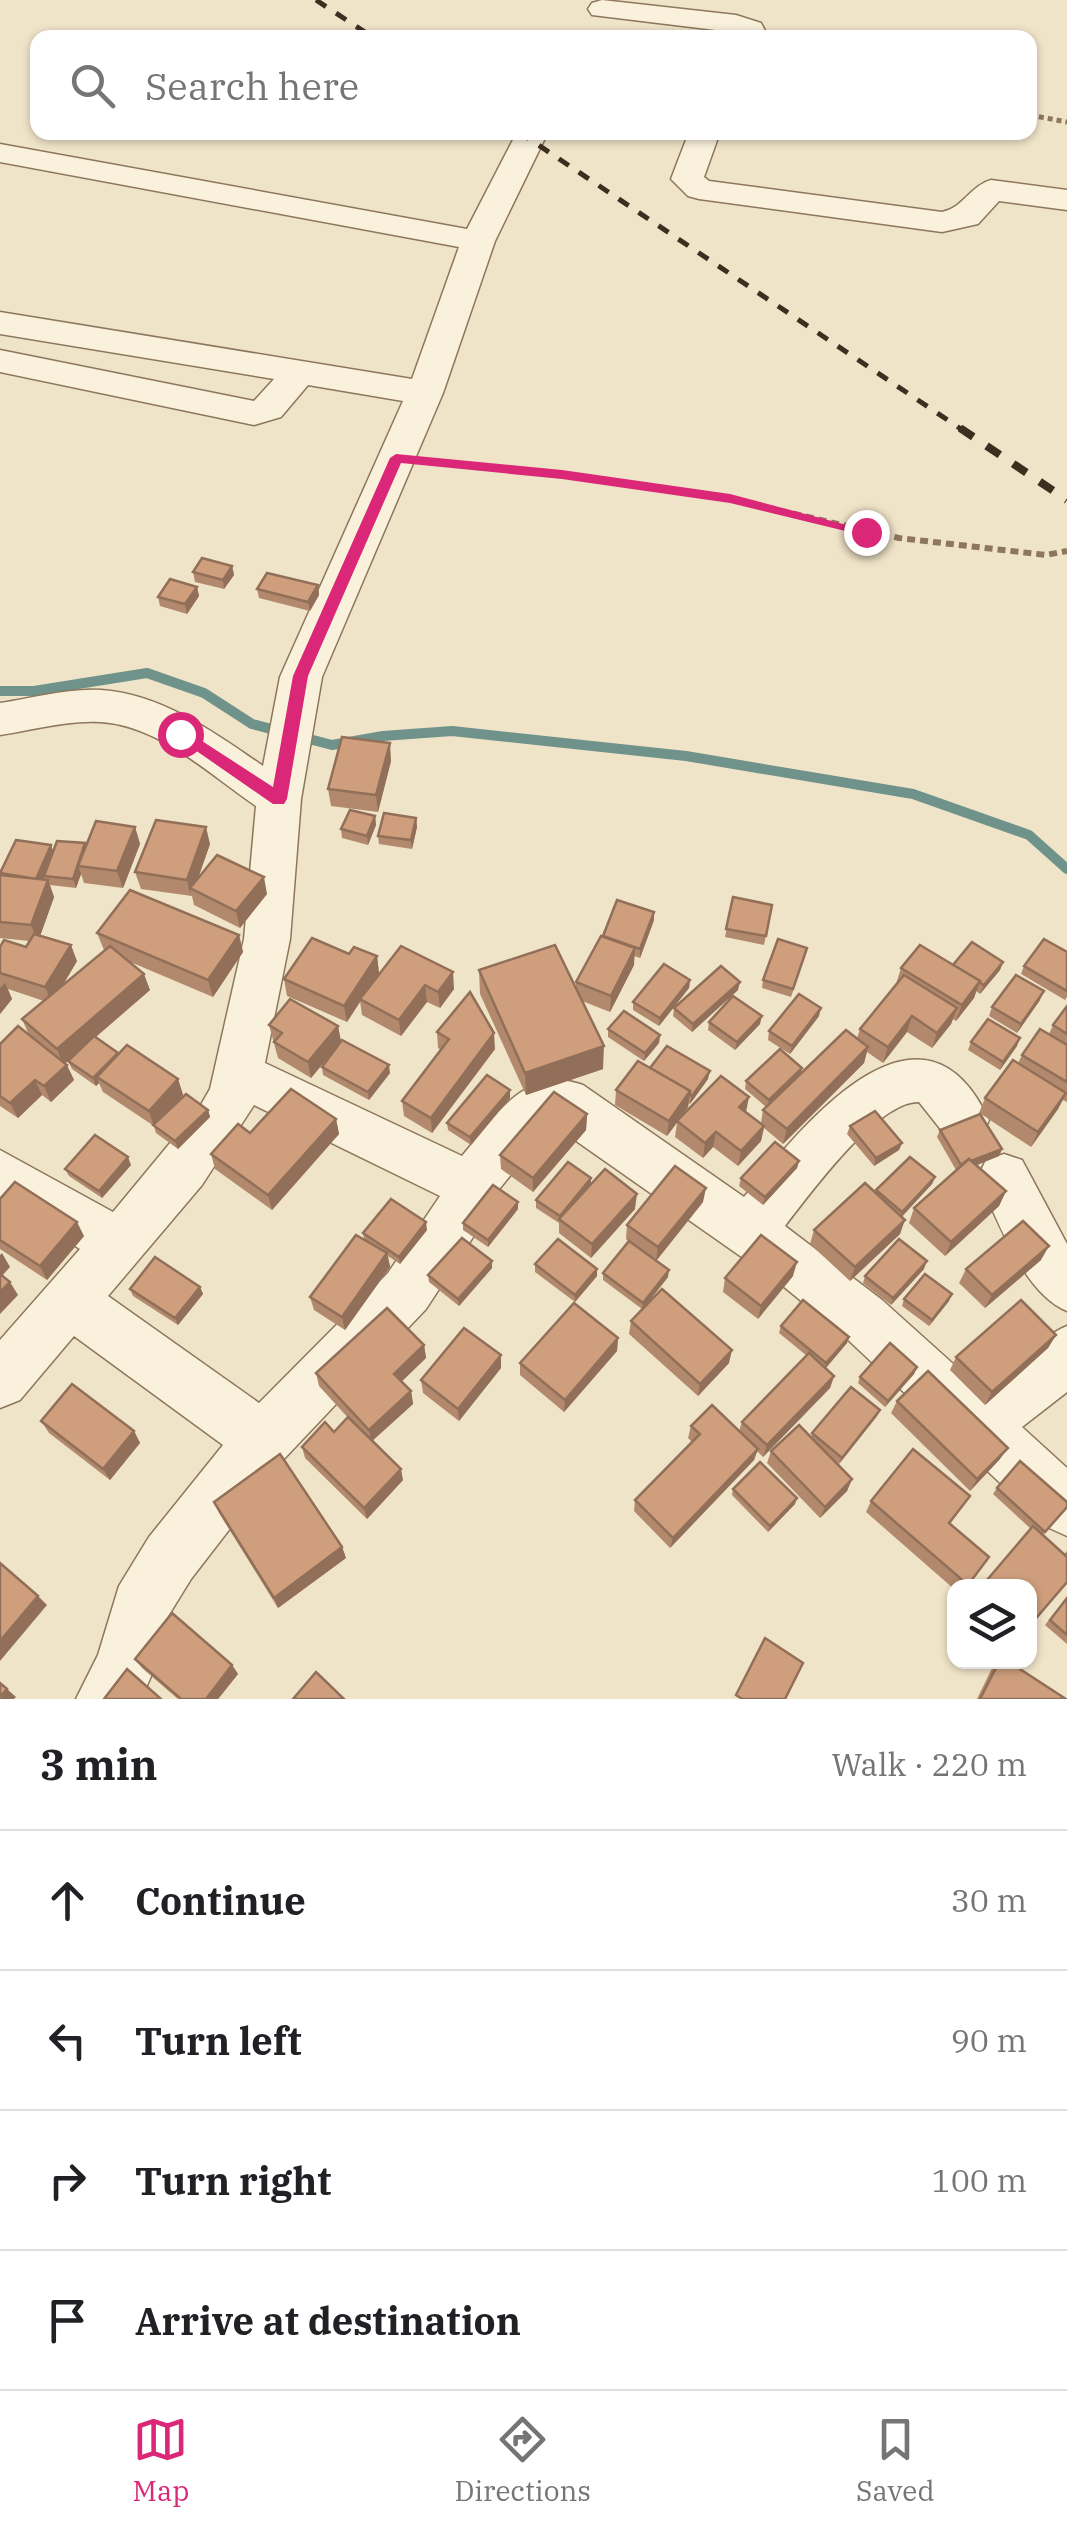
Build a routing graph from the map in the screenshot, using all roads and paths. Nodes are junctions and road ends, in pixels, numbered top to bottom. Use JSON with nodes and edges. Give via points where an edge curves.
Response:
{"nodes":[{"id":1,"x":605,"y":4,"type":"edge"},
{"id":2,"x":589,"y":30,"type":"edge"},
{"id":3,"x":751,"y":30,"type":"edge"},
{"id":4,"x":1037,"y":116,"type":"edge"},
{"id":5,"x":1067,"y":122,"type":"edge"},
{"id":6,"x":530,"y":140,"type":"edge"},
{"id":7,"x":702,"y":140,"type":"edge"},
{"id":8,"x":0,"y":153,"type":"edge"},
{"id":9,"x":1067,"y":200,"type":"edge"},
{"id":10,"x":478,"y":240,"type":"junction"},
{"id":11,"x":0,"y":323,"type":"edge"},
{"id":12,"x":0,"y":361,"type":"edge"},
{"id":13,"x":299,"y":372,"type":"junction"},
{"id":14,"x":425,"y":393,"type":"junction"},
{"id":15,"x":396,"y":458,"type":"junction"},
{"id":16,"x":1067,"y":551,"type":"edge"},
{"id":17,"x":0,"y":719,"type":"edge"},
{"id":18,"x":279,"y":799,"type":"junction"},
{"id":19,"x":239,"y":1074,"type":"junction"},
{"id":20,"x":964,"y":1120,"type":"edge"},
{"id":21,"x":0,"y":1173,"type":"edge"},
{"id":22,"x":1004,"y":1177,"type":"dead end"},
{"id":23,"x":470,"y":1185,"type":"junction"},
{"id":24,"x":750,"y":1230,"type":"junction"},
{"id":25,"x":119,"y":1244,"type":"junction"},
{"id":26,"x":1064,"y":1279,"type":"edge"},
{"id":27,"x":71,"y":1301,"type":"junction"},
{"id":28,"x":1067,"y":1353,"type":"edge"},
{"id":29,"x":0,"y":1381,"type":"edge"},
{"id":30,"x":977,"y":1426,"type":"junction"},
{"id":31,"x":263,"y":1440,"type":"junction"},
{"id":32,"x":1067,"y":1507,"type":"edge"},
{"id":33,"x":106,"y":1699,"type":"edge"}],
"edges":[{"from":1,"to":2,"type":"street"},
{"from":1,"to":3,"type":"street"},
{"from":4,"to":5,"type":"path"},
{"from":6,"to":10,"type":"street"},
{"from":7,"to":9,"type":"street","via":[[686,179],[714,192],[942,222],[966,217],[991,190]]},
{"from":8,"to":10,"type":"street"},
{"from":10,"to":14,"type":"street"},
{"from":11,"to":13,"type":"street"},
{"from":12,"to":13,"type":"street","via":[[254,412],[268,410]]},
{"from":13,"to":14,"type":"street"},
{"from":14,"to":15,"type":"street"},
{"from":15,"to":16,"type":"path","via":[[730,498],[899,538],[1046,555]]},
{"from":15,"to":18,"type":"street","via":[[300,676]]},
{"from":17,"to":18,"type":"street","via":[[97,706],[138,712]]},
{"from":18,"to":19,"type":"street","via":[[267,939]]},
{"from":19,"to":23,"type":"street"},
{"from":19,"to":25,"type":"street","via":[[218,1124]]},
{"from":20,"to":24,"type":"street","via":[[929,1081],[898,1084],[863,1103],[822,1142]]},
{"from":21,"to":25,"type":"street"},
{"from":22,"to":26,"type":"street"},
{"from":23,"to":24,"type":"street","via":[[533,1108],[565,1101]]},
{"from":23,"to":31,"type":"street","via":[[407,1291]]},
{"from":24,"to":30,"type":"street","via":[[863,1318]]},
{"from":25,"to":27,"type":"street"},
{"from":27,"to":29,"type":"street"},
{"from":27,"to":31,"type":"street"},
{"from":28,"to":30,"type":"street"},
{"from":30,"to":32,"type":"street"},
{"from":31,"to":33,"type":"street","via":[[170,1558],[140,1608],[126,1665]]}]}
